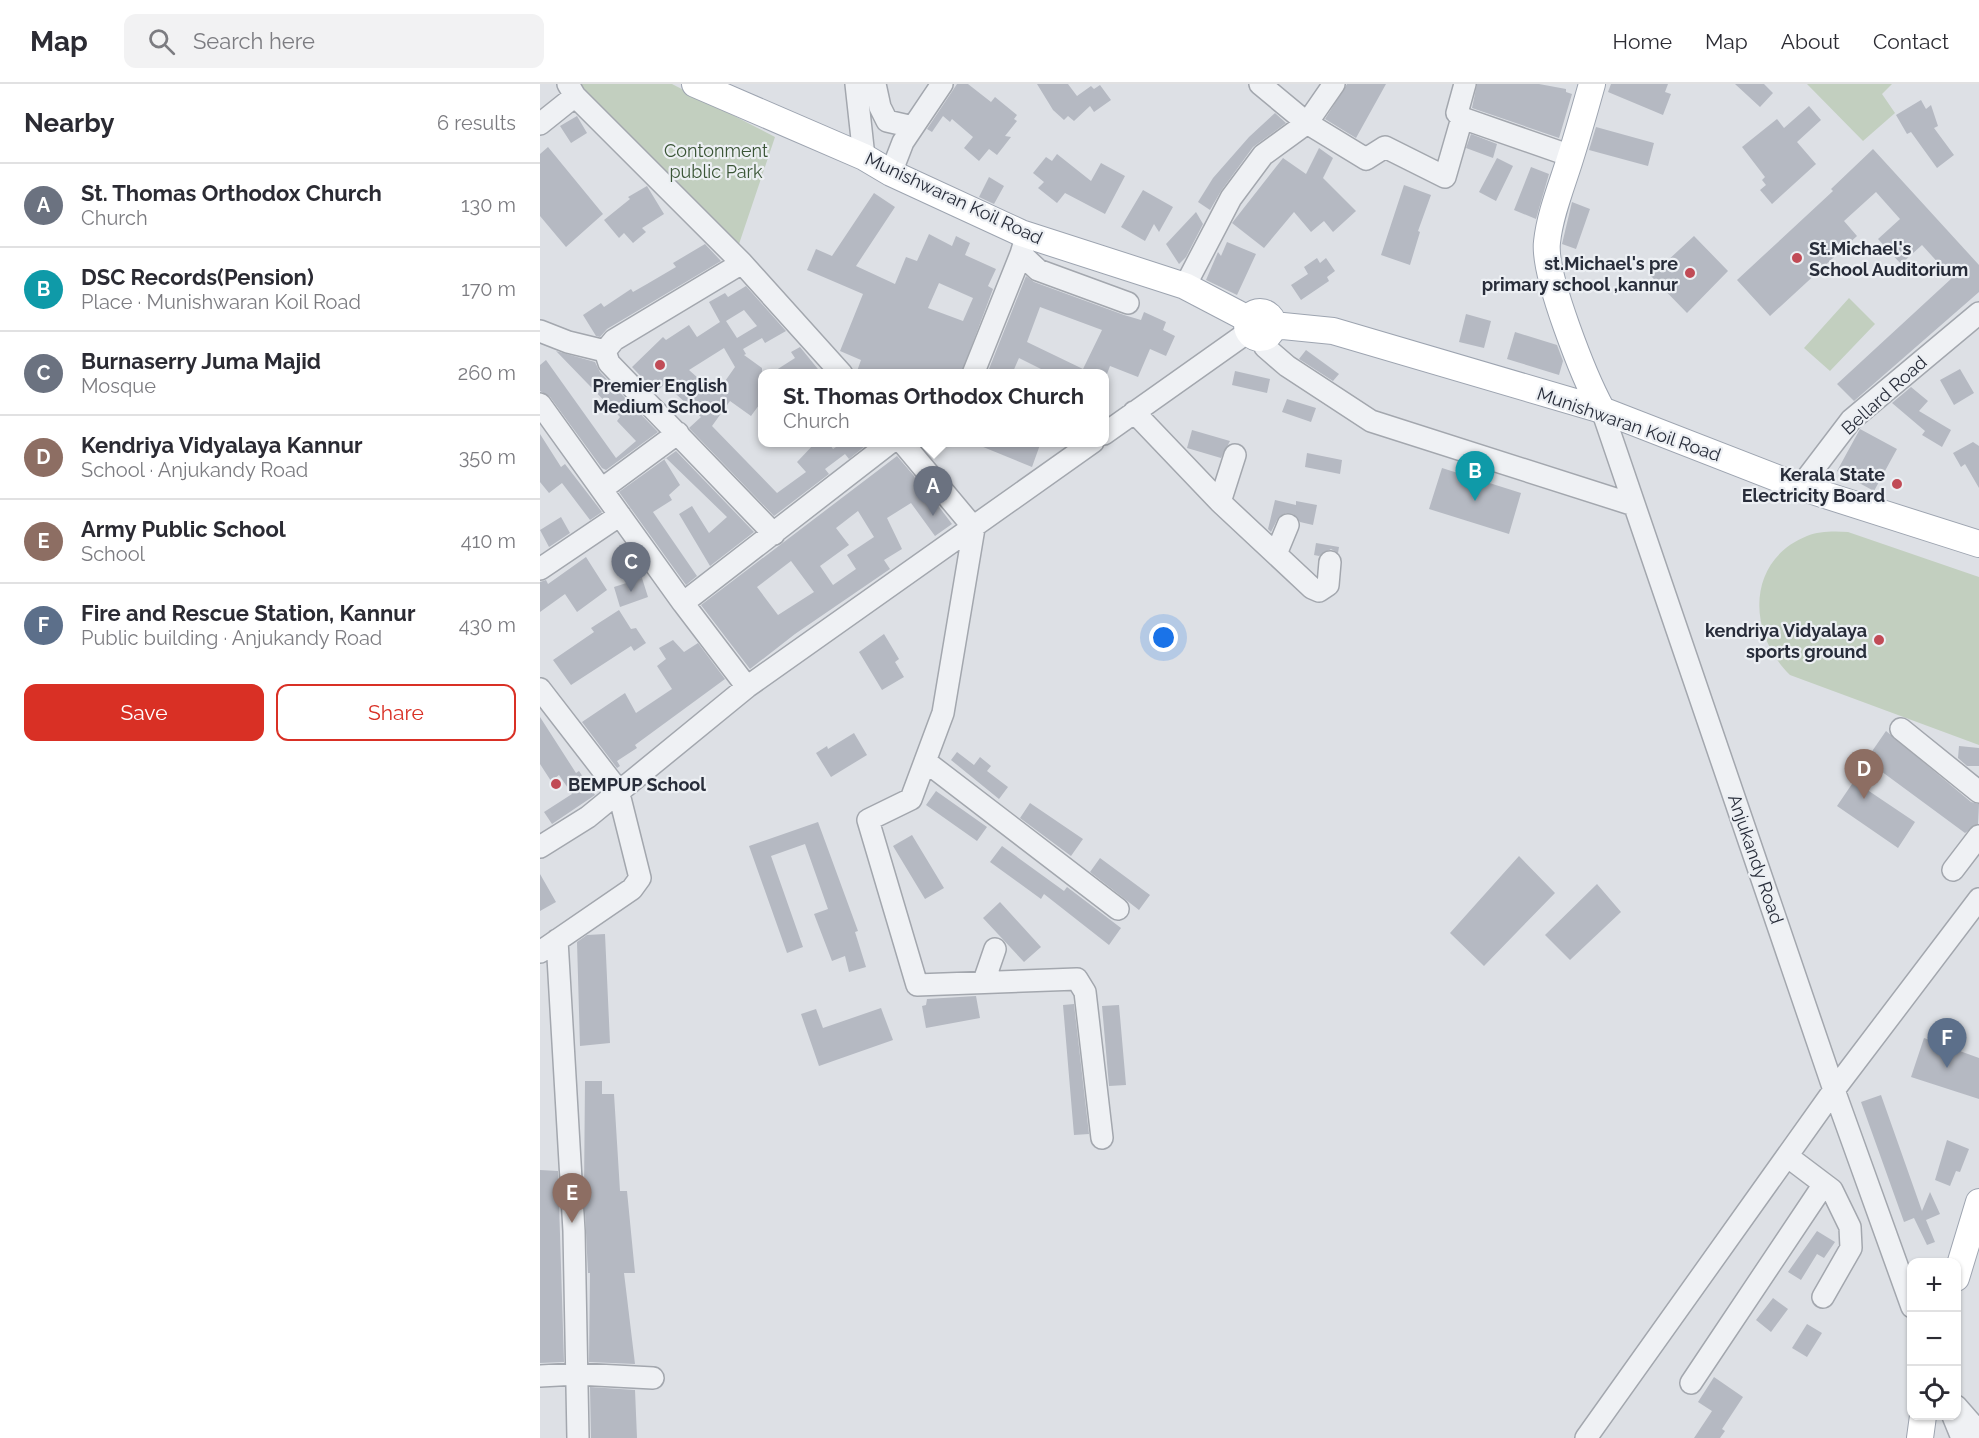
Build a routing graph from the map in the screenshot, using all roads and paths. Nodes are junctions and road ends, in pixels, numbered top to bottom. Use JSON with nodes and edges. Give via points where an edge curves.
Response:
{"nodes":[{"id":1,"x":695,"y":84,"type":"edge"},
{"id":2,"x":856,"y":84,"type":"edge"},
{"id":3,"x":875,"y":84,"type":"edge"},
{"id":4,"x":942,"y":84,"type":"edge"},
{"id":5,"x":1260,"y":84,"type":"edge"},
{"id":6,"x":1334,"y":84,"type":"edge"},
{"id":7,"x":1466,"y":84,"type":"edge"},
{"id":8,"x":1592,"y":84,"type":"edge"},
{"id":9,"x":572,"y":90,"type":"edge"},
{"id":10,"x":1462,"y":118,"type":"junction"},
{"id":11,"x":1307,"y":123,"type":"junction"},
{"id":12,"x":540,"y":124,"type":"edge"},
{"id":13,"x":913,"y":127,"type":"junction"},
{"id":14,"x":1571,"y":156,"type":"junction"},
{"id":15,"x":864,"y":157,"type":"junction"},
{"id":16,"x":891,"y":173,"type":"junction"},
{"id":17,"x":1024,"y":244,"type":"junction"},
{"id":18,"x":742,"y":263,"type":"junction"},
{"id":19,"x":1185,"y":286,"type":"junction"},
{"id":20,"x":1128,"y":303,"type":"dead end"},
{"id":21,"x":1979,"y":313,"type":"edge"},
{"id":22,"x":1258,"y":329,"type":"junction"},
{"id":23,"x":540,"y":331,"type":"edge"},
{"id":24,"x":605,"y":351,"type":"junction"},
{"id":25,"x":837,"y":369,"type":"edge"},
{"id":26,"x":975,"y":369,"type":"edge"},
{"id":27,"x":540,"y":404,"type":"edge"},
{"id":28,"x":1602,"y":410,"type":"junction"},
{"id":29,"x":1134,"y":412,"type":"junction"},
{"id":30,"x":1109,"y":430,"type":"edge"},
{"id":31,"x":678,"y":433,"type":"junction"},
{"id":32,"x":885,"y":447,"type":"edge"},
{"id":33,"x":906,"y":447,"type":"edge"},
{"id":34,"x":1086,"y":447,"type":"edge"},
{"id":35,"x":1235,"y":455,"type":"dead end"},
{"id":36,"x":1800,"y":487,"type":"junction"},
{"id":37,"x":603,"y":489,"type":"junction"},
{"id":38,"x":1220,"y":502,"type":"junction"},
{"id":39,"x":1634,"y":505,"type":"junction"},
{"id":40,"x":620,"y":515,"type":"junction"},
{"id":41,"x":1287,"y":525,"type":"dead end"},
{"id":42,"x":974,"y":528,"type":"junction"},
{"id":43,"x":774,"y":534,"type":"junction"},
{"id":44,"x":1979,"y":544,"type":"edge"},
{"id":45,"x":1276,"y":554,"type":"junction"},
{"id":46,"x":1330,"y":562,"type":"dead end"},
{"id":47,"x":540,"y":569,"type":"edge"},
{"id":48,"x":683,"y":603,"type":"junction"},
{"id":49,"x":747,"y":687,"type":"junction"},
{"id":50,"x":540,"y":689,"type":"edge"},
{"id":51,"x":1901,"y":729,"type":"dead end"},
{"id":52,"x":925,"y":761,"type":"junction"},
{"id":53,"x":618,"y":790,"type":"junction"},
{"id":54,"x":1979,"y":792,"type":"edge"},
{"id":55,"x":1979,"y":836,"type":"edge"},
{"id":56,"x":540,"y":847,"type":"edge"},
{"id":57,"x":1953,"y":870,"type":"dead end"},
{"id":58,"x":1979,"y":899,"type":"edge"},
{"id":59,"x":1118,"y":909,"type":"dead end"},
{"id":60,"x":549,"y":946,"type":"edge"},
{"id":61,"x":995,"y":949,"type":"dead end"},
{"id":62,"x":984,"y":981,"type":"junction"},
{"id":63,"x":1834,"y":1090,"type":"junction"},
{"id":64,"x":1102,"y":1138,"type":"dead end"},
{"id":65,"x":1787,"y":1156,"type":"junction"},
{"id":66,"x":1824,"y":1184,"type":"junction"},
{"id":67,"x":1979,"y":1202,"type":"edge"},
{"id":68,"x":1961,"y":1261,"type":"edge"},
{"id":69,"x":1907,"y":1296,"type":"edge"},
{"id":70,"x":1823,"y":1297,"type":"dead end"},
{"id":71,"x":577,"y":1374,"type":"junction"},
{"id":72,"x":540,"y":1376,"type":"edge"},
{"id":73,"x":652,"y":1378,"type":"dead end"},
{"id":74,"x":1691,"y":1383,"type":"dead end"},
{"id":75,"x":1961,"y":1412,"type":"edge"},
{"id":76,"x":1922,"y":1420,"type":"edge"},
{"id":77,"x":1955,"y":1420,"type":"edge"},
{"id":78,"x":1979,"y":1432,"type":"edge"},
{"id":79,"x":578,"y":1438,"type":"edge"},
{"id":80,"x":1586,"y":1438,"type":"edge"},
{"id":81,"x":1920,"y":1438,"type":"edge"},
{"id":82,"x":1962,"y":1438,"type":"edge"}],
"edges":[{"from":1,"to":15,"type":"main road","name":"Munishwaran Koil Road"},
{"from":2,"to":15,"type":"street"},
{"from":3,"to":13,"type":"street","via":[[887,121]]},
{"from":4,"to":13,"type":"street"},
{"from":5,"to":11,"type":"street"},
{"from":6,"to":11,"type":"street"},
{"from":7,"to":10,"type":"street","via":[[1457,113]]},
{"from":8,"to":14,"type":"main road"},
{"from":9,"to":12,"type":"street"},
{"from":9,"to":18,"type":"street"},
{"from":10,"to":11,"type":"street","via":[[1445,177],[1385,147],[1366,159]]},
{"from":10,"to":14,"type":"street"},
{"from":11,"to":19,"type":"street","via":[[1263,155],[1231,198]]},
{"from":13,"to":16,"type":"street"},
{"from":14,"to":28,"type":"main road","via":[[1547,254],[1558,299]]},
{"from":15,"to":16,"type":"main road","name":"Munishwaran Koil Road"},
{"from":16,"to":17,"type":"main road","name":"Munishwaran Koil Road"},
{"from":17,"to":19,"type":"main road","name":"Munishwaran Koil Road"},
{"from":17,"to":20,"type":"street","via":[[1038,270]]},
{"from":17,"to":26,"type":"street"},
{"from":18,"to":24,"type":"street","via":[[614,340]]},
{"from":18,"to":25,"type":"street"},
{"from":19,"to":22,"type":"main road","name":"Munishwaran Koil Road"},
{"from":21,"to":36,"type":"street","name":"Bellard Road","via":[[1851,420]]},
{"from":22,"to":28,"type":"main road","name":"Munishwaran Koil Road","via":[[1333,331]]},
{"from":22,"to":29,"type":"street"},
{"from":22,"to":39,"type":"street","via":[[1265,347],[1287,366],[1371,421]]},
{"from":23,"to":24,"type":"street"},
{"from":24,"to":31,"type":"street","via":[[609,363]]},
{"from":27,"to":37,"type":"street"},
{"from":28,"to":36,"type":"main road","name":"Munishwaran Koil Road"},
{"from":28,"to":39,"type":"street","name":"Anjukandy Road"},
{"from":29,"to":30,"type":"street"},
{"from":29,"to":38,"type":"street"},
{"from":31,"to":37,"type":"street"},
{"from":31,"to":43,"type":"street"},
{"from":32,"to":43,"type":"street"},
{"from":33,"to":42,"type":"street"},
{"from":34,"to":42,"type":"street"},
{"from":35,"to":38,"type":"street"},
{"from":36,"to":44,"type":"main road","name":"Munishwaran Koil Road"},
{"from":37,"to":40,"type":"street"},
{"from":38,"to":45,"type":"street"},
{"from":39,"to":63,"type":"street","name":"Anjukandy Road"},
{"from":40,"to":47,"type":"street"},
{"from":40,"to":48,"type":"street"},
{"from":41,"to":45,"type":"street"},
{"from":42,"to":49,"type":"street"},
{"from":42,"to":52,"type":"street","via":[[943,713]]},
{"from":43,"to":48,"type":"street"},
{"from":45,"to":46,"type":"street","via":[[1319,591],[1328,585]]},
{"from":48,"to":49,"type":"street"},
{"from":49,"to":53,"type":"street"},
{"from":50,"to":53,"type":"street"},
{"from":51,"to":54,"type":"street"},
{"from":52,"to":59,"type":"street"},
{"from":52,"to":62,"type":"street","via":[[911,799],[868,820],[917,985]]},
{"from":53,"to":56,"type":"street","via":[[588,817]]},
{"from":53,"to":60,"type":"street","via":[[640,878],[632,890]]},
{"from":55,"to":57,"type":"street"},
{"from":58,"to":63,"type":"street"},
{"from":60,"to":71,"type":"street","via":[[574,1231]]},
{"from":61,"to":62,"type":"street"},
{"from":62,"to":64,"type":"street","via":[[1077,979],[1085,992]]},
{"from":63,"to":65,"type":"street"},
{"from":63,"to":69,"type":"street","name":"Anjukandy Road"},
{"from":65,"to":66,"type":"street"},
{"from":65,"to":80,"type":"street"},
{"from":66,"to":70,"type":"street","via":[[1841,1204],[1850,1227],[1851,1248]]},
{"from":66,"to":74,"type":"street"},
{"from":67,"to":68,"type":"main road"},
{"from":71,"to":72,"type":"street"},
{"from":71,"to":73,"type":"street"},
{"from":71,"to":79,"type":"street"},
{"from":75,"to":78,"type":"street"},
{"from":76,"to":81,"type":"main road"},
{"from":77,"to":82,"type":"street"}]}
